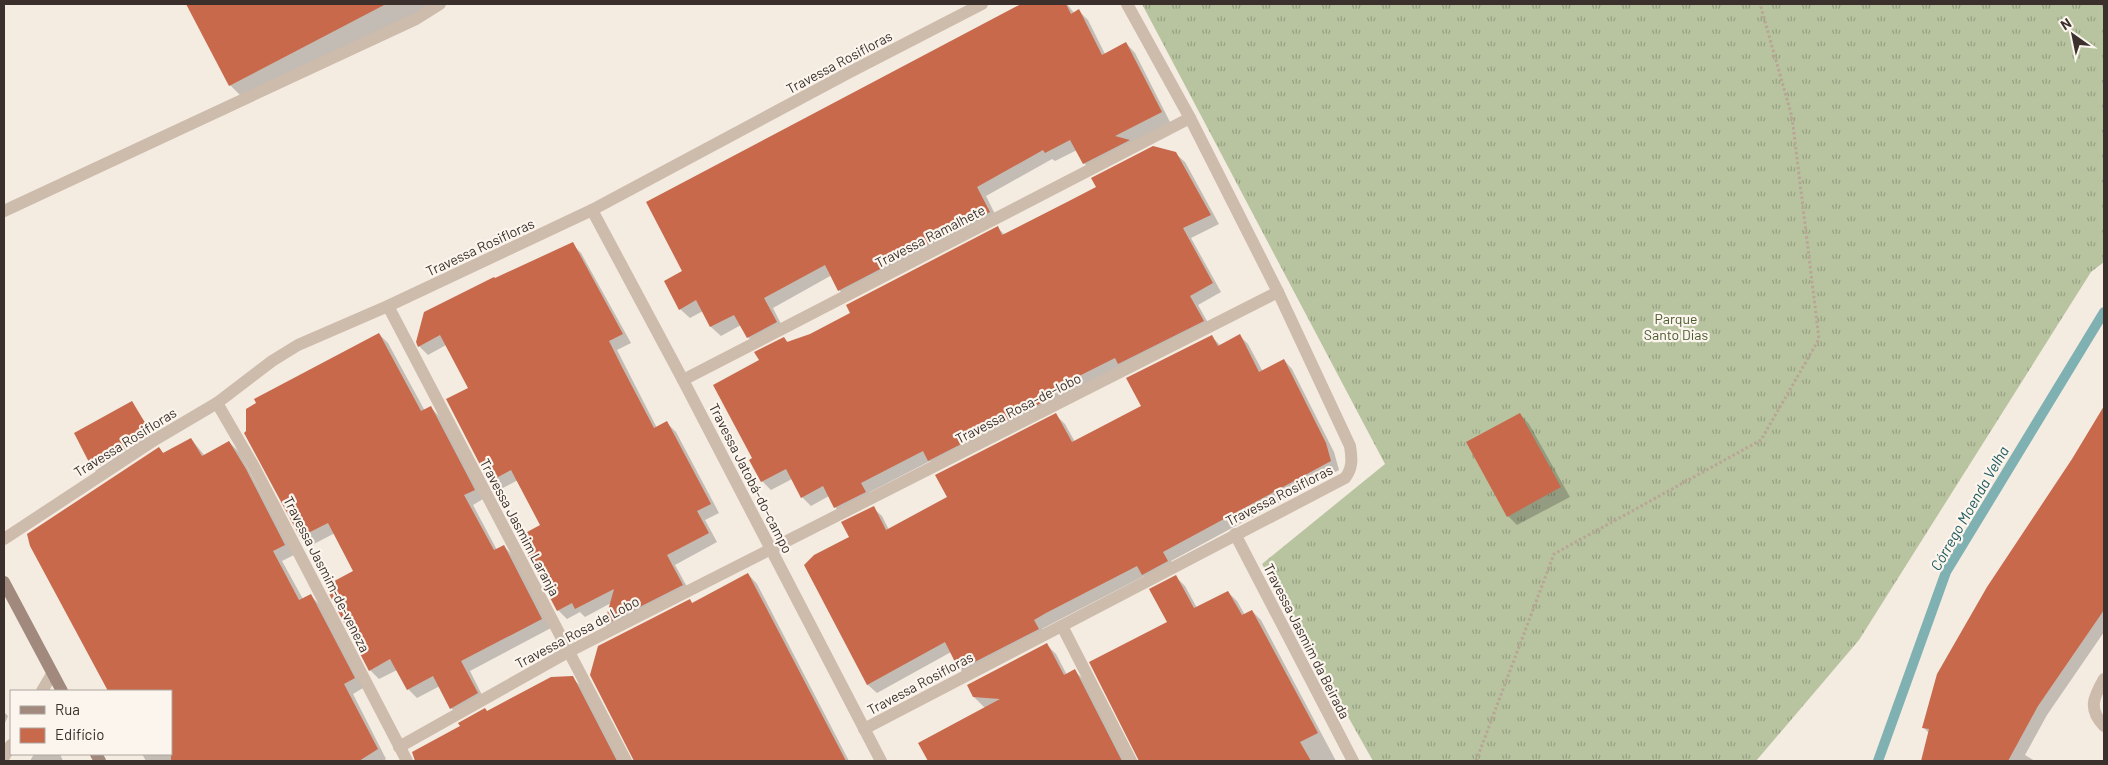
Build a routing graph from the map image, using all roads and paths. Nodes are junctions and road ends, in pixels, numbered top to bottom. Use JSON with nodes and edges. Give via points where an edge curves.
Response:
{"nodes":[{"id":1,"x":440,"y":4,"type":"edge"},
{"id":2,"x":982,"y":4,"type":"edge"},
{"id":3,"x":1127,"y":4,"type":"edge"},
{"id":4,"x":1760,"y":4,"type":"edge"},
{"id":5,"x":1190,"y":118,"type":"junction"},
{"id":6,"x":592,"y":210,"type":"junction"},
{"id":7,"x":4,"y":211,"type":"edge"},
{"id":8,"x":1278,"y":292,"type":"junction"},
{"id":9,"x":388,"y":306,"type":"junction"},
{"id":10,"x":683,"y":380,"type":"junction"},
{"id":11,"x":217,"y":403,"type":"junction"},
{"id":12,"x":1235,"y":534,"type":"junction"},
{"id":13,"x":4,"y":539,"type":"edge"},
{"id":14,"x":771,"y":550,"type":"junction"},
{"id":15,"x":4,"y":582,"type":"edge"},
{"id":16,"x":1062,"y":626,"type":"junction"},
{"id":17,"x":568,"y":652,"type":"junction"},
{"id":18,"x":52,"y":674,"type":"junction"},
{"id":19,"x":2104,"y":680,"type":"edge"},
{"id":20,"x":43,"y":690,"type":"edge"},
{"id":21,"x":61,"y":690,"type":"edge"},
{"id":22,"x":2104,"y":726,"type":"edge"},
{"id":23,"x":864,"y":729,"type":"junction"},
{"id":24,"x":10,"y":746,"type":"edge"},
{"id":25,"x":399,"y":747,"type":"junction"},
{"id":26,"x":4,"y":757,"type":"edge"},
{"id":27,"x":407,"y":761,"type":"edge"},
{"id":28,"x":626,"y":761,"type":"edge"},
{"id":29,"x":881,"y":761,"type":"edge"},
{"id":30,"x":1131,"y":761,"type":"edge"},
{"id":31,"x":1353,"y":761,"type":"edge"},
{"id":32,"x":1476,"y":761,"type":"edge"}],
"edges":[{"from":1,"to":7,"type":"street","via":[[416,19]]},
{"from":2,"to":6,"type":"street","name":"Travessa Rosifloras"},
{"from":3,"to":5,"type":"street","name":"Travessa Rosifloras"},
{"from":4,"to":32,"type":"path","via":[[1792,117],[1819,339],[1761,440],[1554,554]]},
{"from":5,"to":8,"type":"street","name":"Travessa Rosifloras"},
{"from":5,"to":10,"type":"street","name":"Travessa Ramalhete"},
{"from":6,"to":9,"type":"street","name":"Travessa Rosifloras"},
{"from":6,"to":10,"type":"street","name":"Travessa Jatobá-do-campo"},
{"from":8,"to":12,"type":"street","name":"Travessa Rosifloras","via":[[1350,446],[1350,472]]},
{"from":8,"to":14,"type":"street","name":"Travessa Rosa-de-lobo"},
{"from":9,"to":11,"type":"street","name":"Travessa Rosifloras","via":[[298,345]]},
{"from":9,"to":17,"type":"street","name":"Travessa Jasmim Laranja"},
{"from":10,"to":14,"type":"street","name":"Travessa Jatobá-do-campo"},
{"from":11,"to":13,"type":"street","name":"Travessa Rosifloras"},
{"from":11,"to":25,"type":"street","name":"Travessa Jasmim-de-veneza","via":[[253,465]]},
{"from":12,"to":16,"type":"street","name":"Travessa Rosifloras"},
{"from":12,"to":31,"type":"street","name":"Travessa Jasmim da Beirada"},
{"from":14,"to":17,"type":"street","name":"Travessa Rosa de Lobo"},
{"from":14,"to":23,"type":"street","name":"Travessa Jatobá-do-campo"},
{"from":15,"to":18,"type":"main road"},
{"from":16,"to":23,"type":"street","name":"Travessa Rosifloras"},
{"from":16,"to":30,"type":"street"},
{"from":17,"to":25,"type":"street","name":"Travessa Rosa de Lobo"},
{"from":17,"to":28,"type":"street","name":"Travessa Jasmim Laranja"},
{"from":18,"to":20,"type":"street"},
{"from":18,"to":21,"type":"main road"},
{"from":19,"to":22,"type":"street","via":[[2093,700],[2095,713]]},
{"from":23,"to":29,"type":"street","name":"Travessa Jatobá-do-campo"},
{"from":24,"to":26,"type":"street"},
{"from":25,"to":27,"type":"street","name":"Travessa Jasmim-de-veneza"}]}
